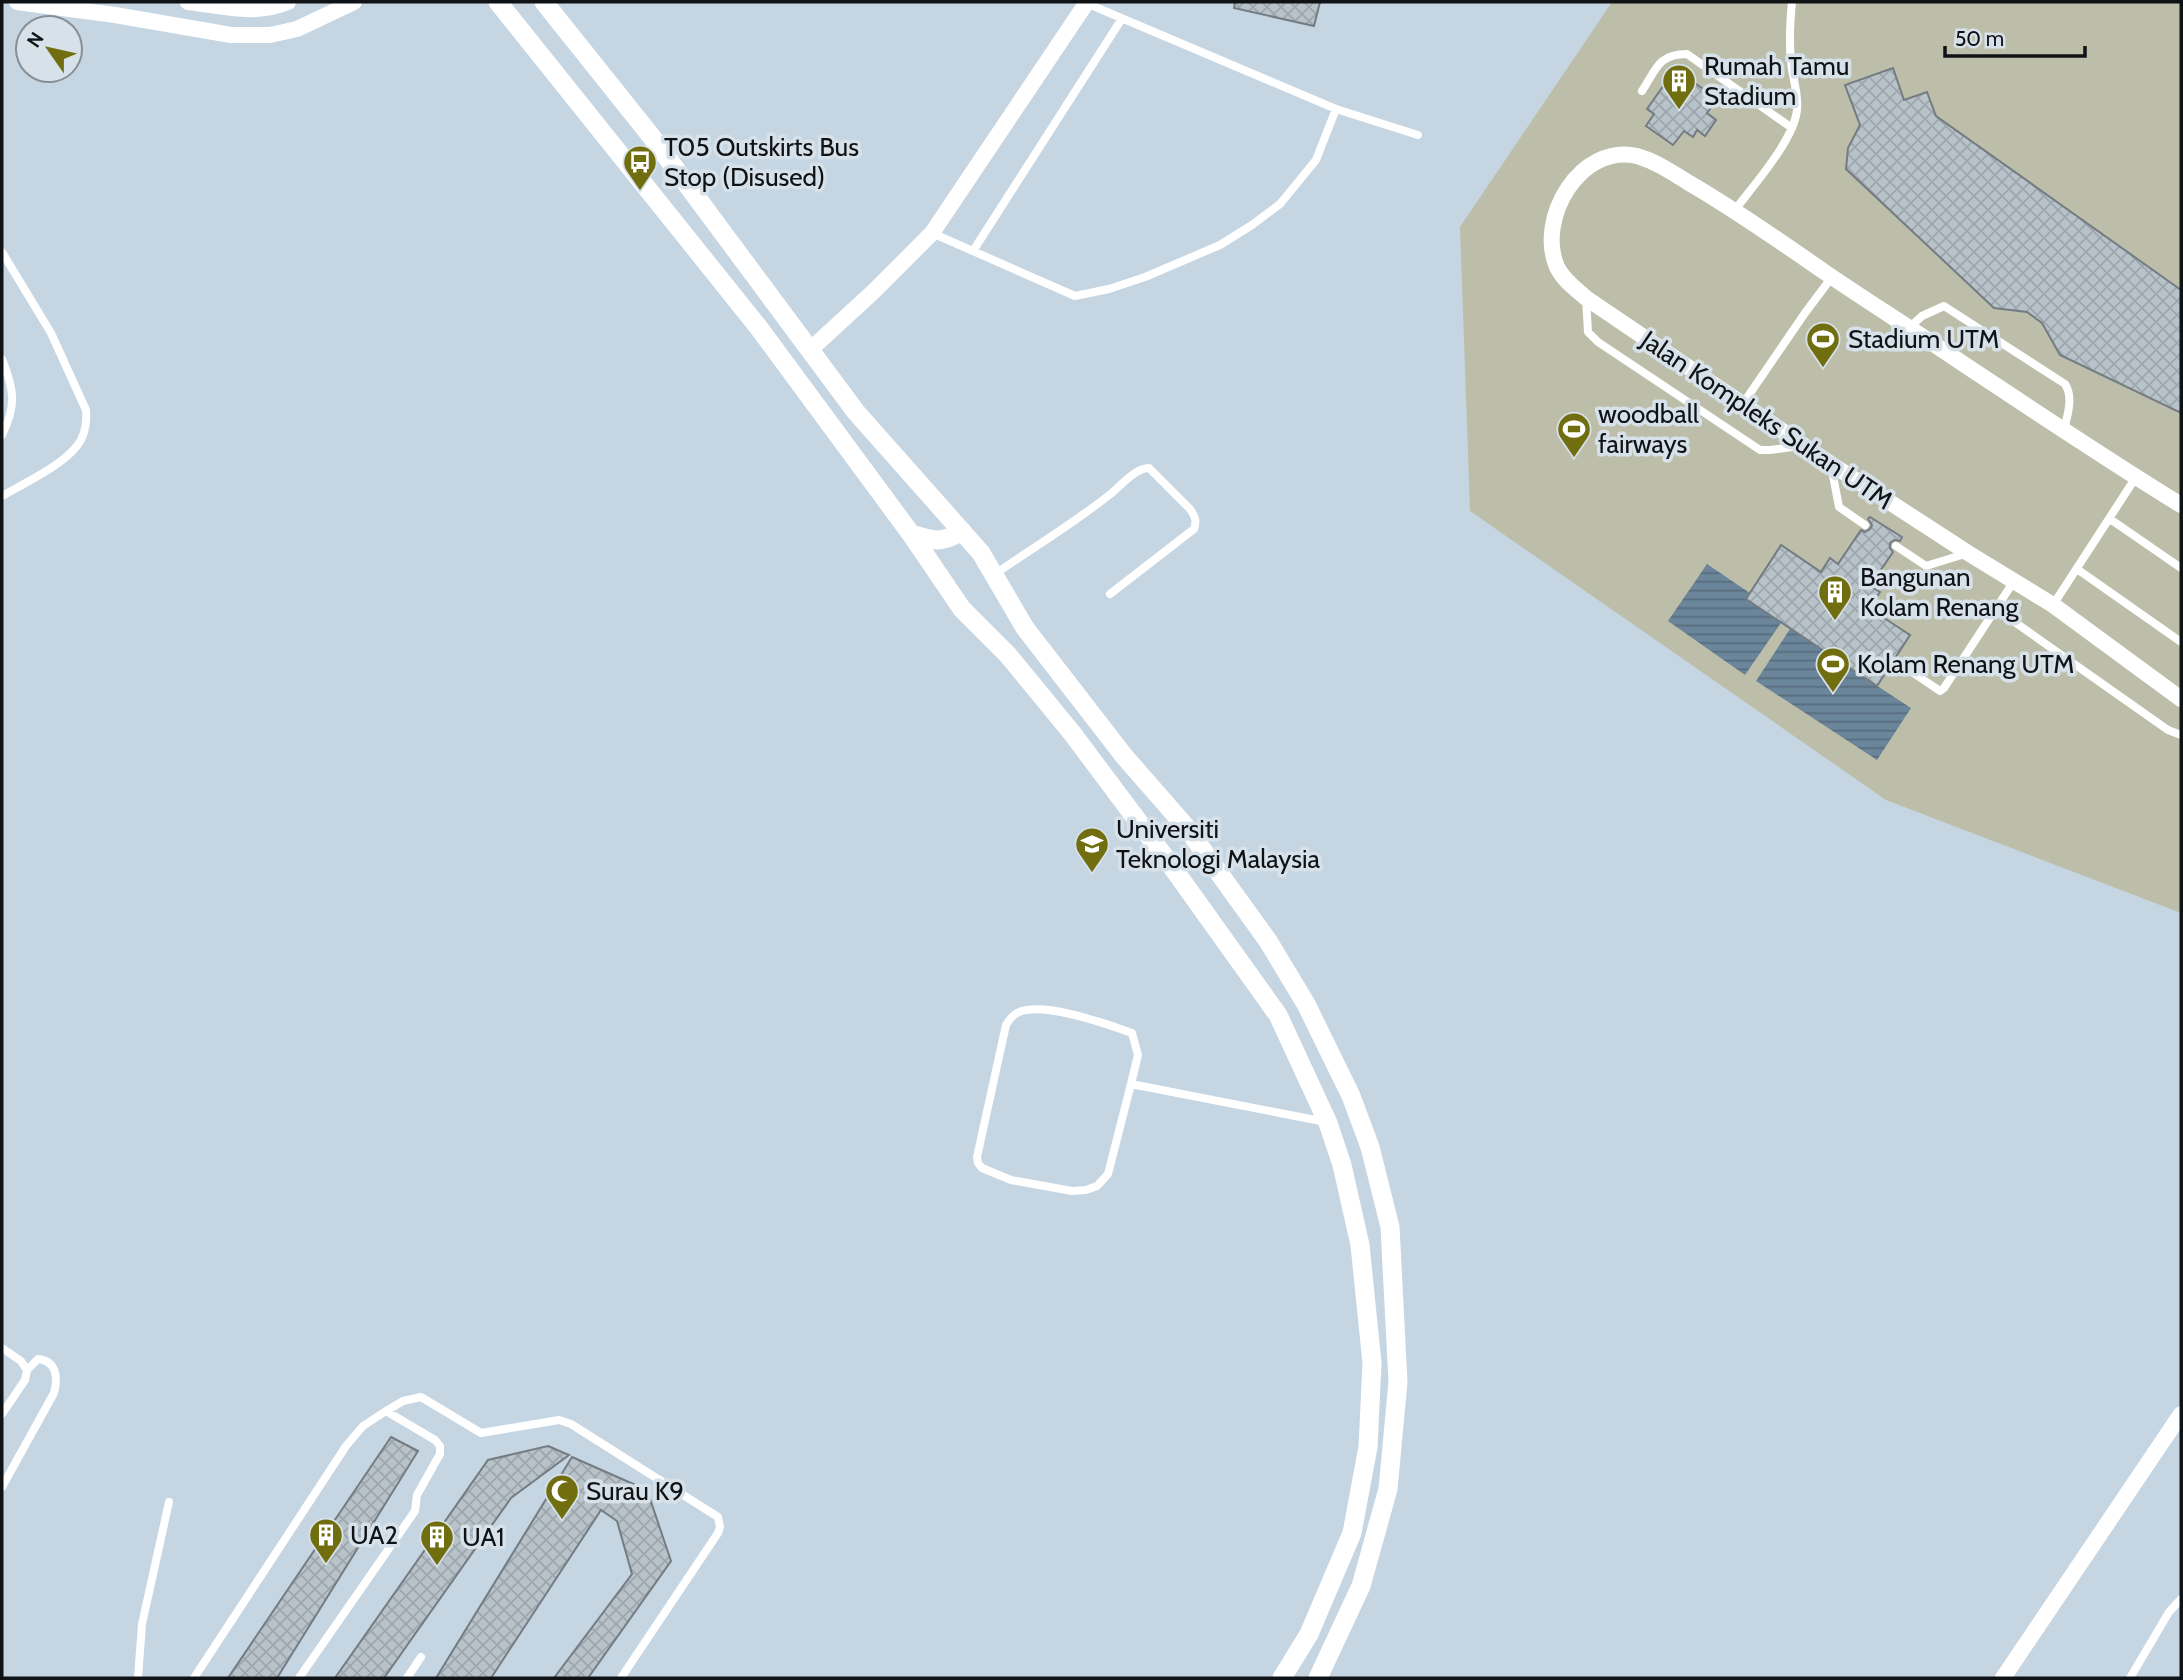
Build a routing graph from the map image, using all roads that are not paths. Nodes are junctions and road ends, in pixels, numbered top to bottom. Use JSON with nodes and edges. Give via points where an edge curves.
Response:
{"nodes":[{"id":1,"x":17,"y":2,"type":"edge"},
{"id":2,"x":188,"y":2,"type":"edge"},
{"id":3,"x":288,"y":2,"type":"edge"},
{"id":4,"x":354,"y":2,"type":"edge"},
{"id":5,"x":498,"y":2,"type":"edge"},
{"id":6,"x":544,"y":2,"type":"edge"},
{"id":7,"x":1792,"y":2,"type":"edge"},
{"id":8,"x":1086,"y":3,"type":"edge"},
{"id":9,"x":1121,"y":20,"type":"junction"},
{"id":10,"x":1642,"y":91,"type":"dead end"},
{"id":11,"x":1336,"y":109,"type":"junction"},
{"id":12,"x":1792,"y":128,"type":"junction"},
{"id":13,"x":1418,"y":135,"type":"dead end"},
{"id":14,"x":1735,"y":211,"type":"junction"},
{"id":15,"x":932,"y":233,"type":"junction"},
{"id":16,"x":973,"y":251,"type":"junction"},
{"id":17,"x":2,"y":252,"type":"edge"},
{"id":18,"x":1832,"y":277,"type":"junction"},
{"id":19,"x":1586,"y":298,"type":"junction"},
{"id":20,"x":1909,"y":328,"type":"junction"},
{"id":21,"x":811,"y":349,"type":"junction"},
{"id":22,"x":2,"y":359,"type":"edge"},
{"id":23,"x":1742,"y":405,"type":"junction"},
{"id":24,"x":2064,"y":431,"type":"junction"},
{"id":25,"x":2,"y":435,"type":"edge"},
{"id":26,"x":1804,"y":445,"type":"junction"},
{"id":27,"x":1831,"y":464,"type":"junction"},
{"id":28,"x":2136,"y":477,"type":"junction"},
{"id":29,"x":2,"y":496,"type":"edge"},
{"id":30,"x":2181,"y":505,"type":"edge"},
{"id":31,"x":2110,"y":519,"type":"junction"},
{"id":32,"x":1864,"y":525,"type":"dead end"},
{"id":33,"x":962,"y":531,"type":"junction"},
{"id":34,"x":911,"y":534,"type":"junction"},
{"id":35,"x":1896,"y":546,"type":"dead end"},
{"id":36,"x":1968,"y":553,"type":"junction"},
{"id":37,"x":2181,"y":568,"type":"edge"},
{"id":38,"x":2077,"y":569,"type":"junction"},
{"id":39,"x":995,"y":574,"type":"junction"},
{"id":40,"x":2014,"y":581,"type":"junction"},
{"id":41,"x":1110,"y":594,"type":"dead end"},
{"id":42,"x":2053,"y":605,"type":"junction"},
{"id":43,"x":1996,"y":610,"type":"junction"},
{"id":44,"x":2181,"y":642,"type":"edge"},
{"id":45,"x":1909,"y":670,"type":"dead end"},
{"id":46,"x":2181,"y":699,"type":"edge"},
{"id":47,"x":2181,"y":736,"type":"edge"},
{"id":48,"x":1131,"y":1084,"type":"junction"},
{"id":49,"x":1328,"y":1123,"type":"junction"},
{"id":50,"x":2,"y":1348,"type":"edge"},
{"id":51,"x":27,"y":1370,"type":"junction"},
{"id":52,"x":386,"y":1411,"type":"junction"},
{"id":53,"x":2,"y":1414,"type":"edge"},
{"id":54,"x":2181,"y":1414,"type":"edge"},
{"id":55,"x":2,"y":1487,"type":"edge"},
{"id":56,"x":169,"y":1502,"type":"dead end"},
{"id":57,"x":2181,"y":1599,"type":"edge"},
{"id":58,"x":421,"y":1657,"type":"dead end"},
{"id":59,"x":138,"y":1678,"type":"edge"},
{"id":60,"x":194,"y":1678,"type":"edge"},
{"id":61,"x":299,"y":1678,"type":"edge"},
{"id":62,"x":407,"y":1678,"type":"edge"},
{"id":63,"x":621,"y":1678,"type":"edge"},
{"id":64,"x":1282,"y":1678,"type":"edge"},
{"id":65,"x":1318,"y":1678,"type":"edge"},
{"id":66,"x":2003,"y":1678,"type":"edge"},
{"id":67,"x":2130,"y":1678,"type":"edge"}],
"edges":[{"from":1,"to":4,"type":"street","via":[[231,35],[270,35],[297,29]]},
{"from":2,"to":3,"type":"street","via":[[251,11]]},
{"from":5,"to":34,"type":"street","via":[[759,328]]},
{"from":6,"to":21,"type":"street"},
{"from":7,"to":12,"type":"lane","via":[[1791,61],[1797,109]]},
{"from":8,"to":9,"type":"lane"},
{"from":8,"to":15,"type":"street"},
{"from":9,"to":11,"type":"lane"},
{"from":9,"to":16,"type":"lane"},
{"from":10,"to":12,"type":"lane","via":[[1661,61],[1671,54],[1686,54]]},
{"from":11,"to":13,"type":"lane"},
{"from":11,"to":16,"type":"lane","via":[[1316,160],[1280,204],[1220,245],[1145,276],[1075,296]]},
{"from":12,"to":14,"type":"lane"},
{"from":14,"to":18,"type":"street","name":"Jalan Kompleks Sukan UTM"},
{"from":14,"to":19,"type":"street","name":"Jalan Kompleks Sukan UTM","via":[[1638,156],[1602,160],[1578,174],[1557,207],[1552,250],[1567,282]]},
{"from":15,"to":16,"type":"lane"},
{"from":15,"to":21,"type":"street"},
{"from":17,"to":29,"type":"lane","via":[[51,333],[87,421],[77,447]]},
{"from":18,"to":20,"type":"street","name":"Jalan Kompleks Sukan UTM"},
{"from":18,"to":23,"type":"lane"},
{"from":19,"to":23,"type":"street","name":"Jalan Kompleks Sukan UTM"},
{"from":19,"to":26,"type":"lane","via":[[1588,332],[1598,342],[1760,450]]},
{"from":20,"to":24,"type":"street","name":"Jalan Kompleks Sukan UTM"},
{"from":20,"to":24,"type":"lane","via":[[1944,306],[2065,384],[2070,401]]},
{"from":21,"to":33,"type":"street","via":[[856,412]]},
{"from":22,"to":25,"type":"lane","via":[[12,386],[11,417]]},
{"from":23,"to":26,"type":"street","name":"Jalan Kompleks Sukan UTM"},
{"from":24,"to":28,"type":"street","name":"Jalan Kompleks Sukan UTM"},
{"from":26,"to":27,"type":"street","name":"Jalan Kompleks Sukan UTM"},
{"from":27,"to":32,"type":"lane","via":[[1839,508]]},
{"from":27,"to":36,"type":"street","name":"Jalan Kompleks Sukan UTM"},
{"from":28,"to":30,"type":"street","name":"Jalan Kompleks Sukan UTM"},
{"from":28,"to":31,"type":"lane"},
{"from":31,"to":37,"type":"lane"},
{"from":31,"to":38,"type":"lane"},
{"from":33,"to":34,"type":"street","via":[[936,542]]},
{"from":33,"to":39,"type":"street"},
{"from":34,"to":49,"type":"street","via":[[962,609],[1009,655],[1072,733],[1278,1015]]},
{"from":35,"to":36,"type":"lane","via":[[1926,566]]},
{"from":36,"to":40,"type":"street","name":"Jalan Kompleks Sukan UTM"},
{"from":38,"to":42,"type":"lane"},
{"from":38,"to":44,"type":"lane"},
{"from":39,"to":41,"type":"lane","via":[[1149,468],[1194,514],[1194,530]]},
{"from":39,"to":65,"type":"street","via":[[1025,628],[1124,756],[1186,827],[1268,941],[1333,1056],[1370,1147],[1390,1227],[1398,1382],[1388,1489],[1361,1586]]},
{"from":40,"to":42,"type":"street","name":"Jalan Kompleks Sukan UTM"},
{"from":40,"to":43,"type":"lane"},
{"from":42,"to":46,"type":"street","name":"Jalan Kompleks Sukan UTM"},
{"from":43,"to":45,"type":"lane","via":[[1940,691]]},
{"from":43,"to":47,"type":"lane"},
{"from":48,"to":48,"type":"lane","via":[[1139,1055],[1132,1033],[1076,1014],[1018,1012],[1006,1025],[978,1163],[1011,1180],[1038,1186],[1072,1191],[1097,1185],[1108,1174]]},
{"from":48,"to":49,"type":"lane"},
{"from":49,"to":64,"type":"street","via":[[1360,1245],[1373,1363],[1368,1447],[1352,1533],[1309,1634]]},
{"from":50,"to":51,"type":"lane"},
{"from":51,"to":53,"type":"lane"},
{"from":51,"to":55,"type":"lane","via":[[38,1359],[45,1360],[57,1381]]},
{"from":52,"to":60,"type":"lane","via":[[363,1426],[346,1446]]},
{"from":52,"to":61,"type":"lane","via":[[435,1440],[440,1454],[417,1495],[415,1511]]},
{"from":52,"to":63,"type":"lane","via":[[421,1397],[481,1433],[559,1420],[718,1517],[718,1533]]},
{"from":54,"to":66,"type":"street"},
{"from":56,"to":59,"type":"lane","via":[[142,1624]]},
{"from":57,"to":67,"type":"lane"},
{"from":58,"to":62,"type":"lane"}]}
